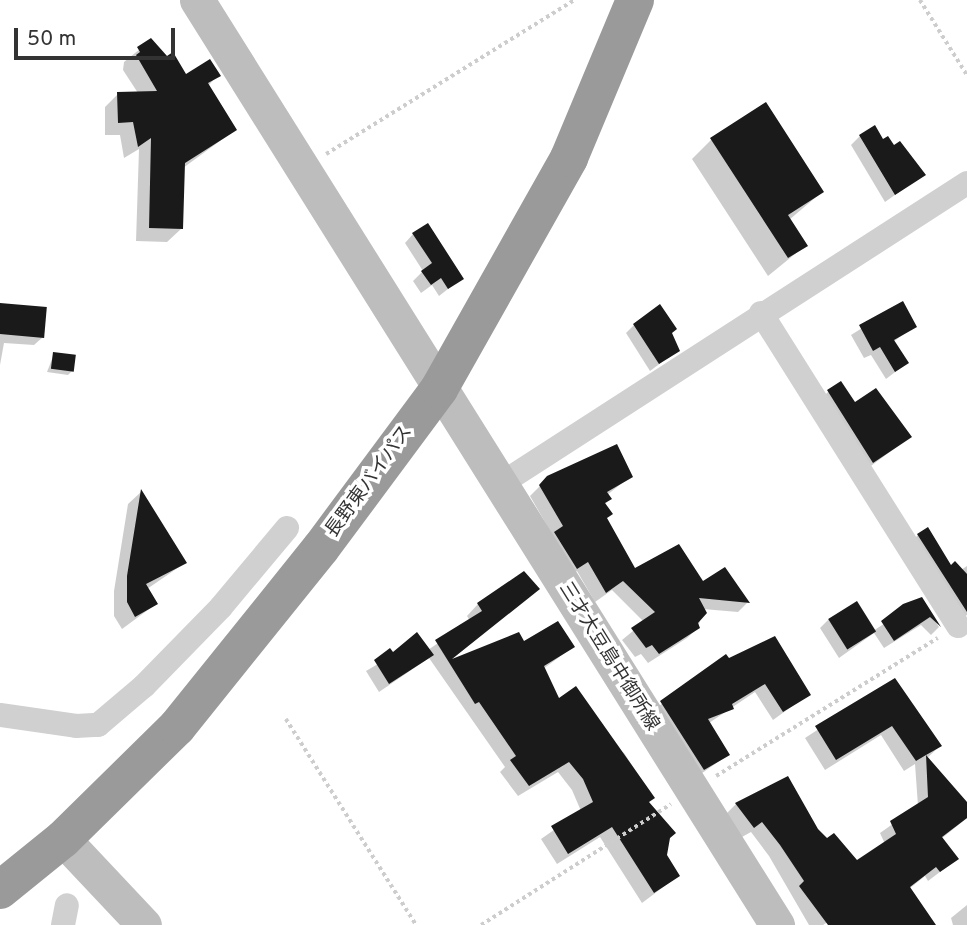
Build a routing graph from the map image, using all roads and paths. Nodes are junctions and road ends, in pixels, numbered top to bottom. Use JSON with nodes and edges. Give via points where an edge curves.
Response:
{"nodes":[{"id":1,"x":197,"y":0,"type":"edge"},
{"id":2,"x":574,"y":0,"type":"edge"},
{"id":3,"x":635,"y":0,"type":"edge"},
{"id":4,"x":920,"y":0,"type":"edge"},
{"id":5,"x":967,"y":75,"type":"edge"},
{"id":6,"x":303,"y":168,"type":"junction"},
{"id":7,"x":967,"y":183,"type":"edge"},
{"id":8,"x":761,"y":313,"type":"junction"},
{"id":9,"x":439,"y":389,"type":"junction"},
{"id":10,"x":499,"y":485,"type":"junction"},
{"id":11,"x":287,"y":528,"type":"dead end"},
{"id":12,"x":958,"y":625,"type":"joint"},
{"id":13,"x":0,"y":715,"type":"edge"},
{"id":14,"x":286,"y":719,"type":"dead end"},
{"id":15,"x":692,"y":791,"type":"junction"},
{"id":16,"x":63,"y":839,"type":"junction"},
{"id":17,"x":0,"y":890,"type":"edge"},
{"id":18,"x":144,"y":925,"type":"edge"},
{"id":19,"x":416,"y":925,"type":"edge"},
{"id":20,"x":481,"y":925,"type":"edge"},
{"id":21,"x":777,"y":925,"type":"edge"}],
"edges":[{"from":1,"to":6,"type":"main road","name":"三才大豆島中御所線"},
{"from":2,"to":6,"type":"path"},
{"from":3,"to":9,"type":"highway","name":"長野東バイパス","via":[[569,158]]},
{"from":4,"to":5,"type":"path"},
{"from":6,"to":9,"type":"main road","name":"三才大豆島中御所線"},
{"from":7,"to":8,"type":"street"},
{"from":8,"to":10,"type":"street"},
{"from":8,"to":12,"type":"street"},
{"from":9,"to":10,"type":"main road","name":"三才大豆島中御所線"},
{"from":9,"to":16,"type":"highway","name":"長野東バイパス","via":[[321,548],[177,727]]},
{"from":10,"to":15,"type":"main road","name":"三才大豆島中御所線"},
{"from":11,"to":13,"type":"street","via":[[221,607],[144,686],[98,725]]},
{"from":12,"to":15,"type":"path"},
{"from":14,"to":19,"type":"path"},
{"from":15,"to":20,"type":"path"},
{"from":15,"to":21,"type":"main road","name":"三才大豆島中御所線"},
{"from":16,"to":17,"type":"highway","name":"長野東バイパス"},
{"from":16,"to":18,"type":"main road"}]}
